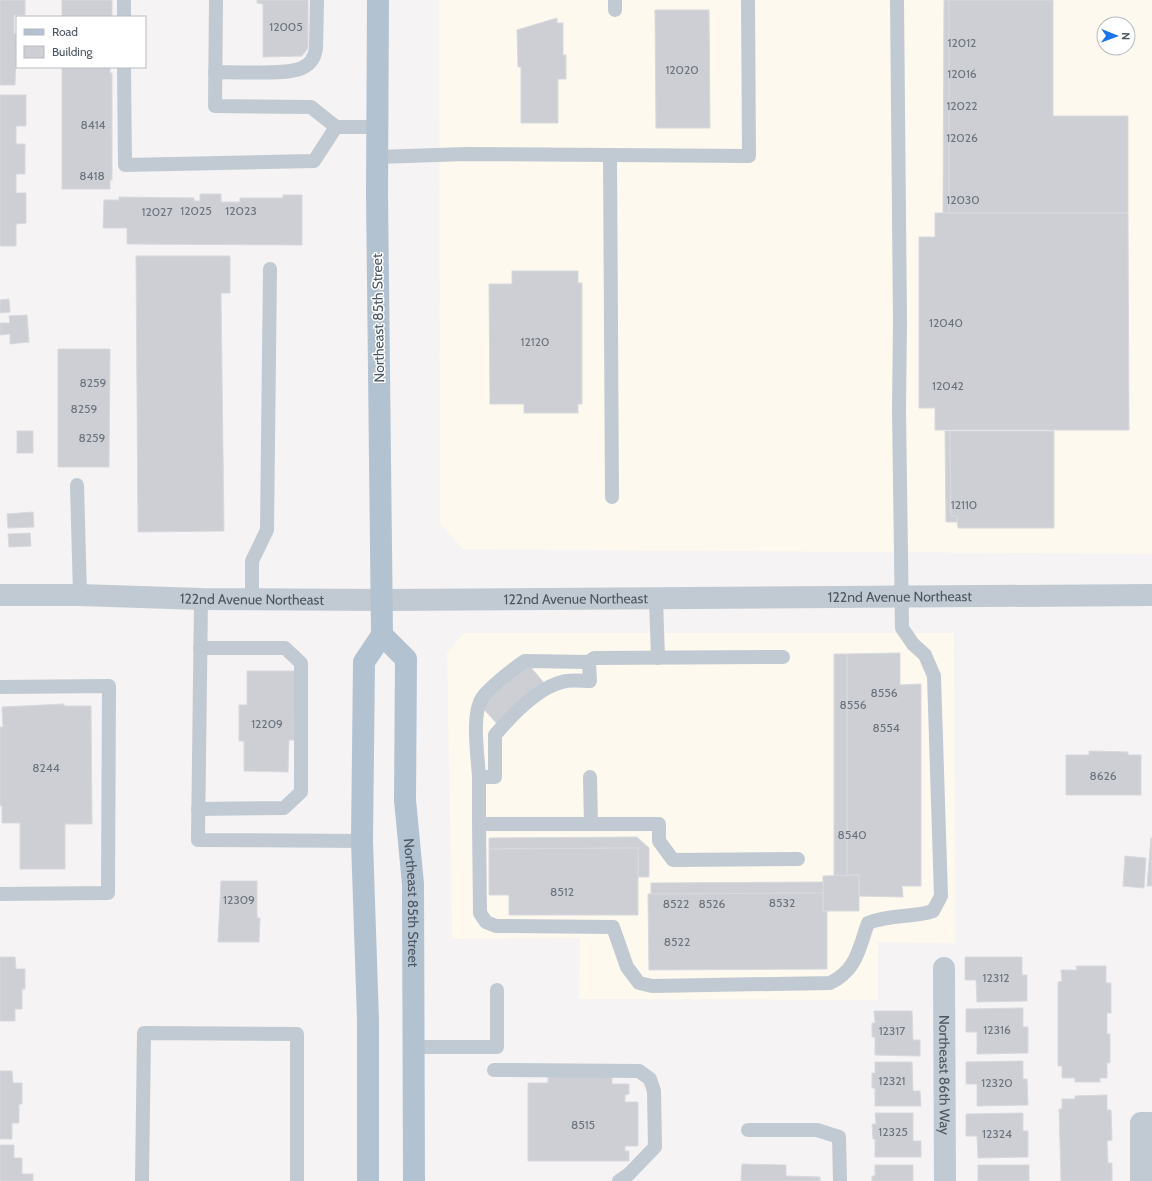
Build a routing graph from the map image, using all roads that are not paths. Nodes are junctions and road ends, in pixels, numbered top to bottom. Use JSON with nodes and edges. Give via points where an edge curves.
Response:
{"nodes":[{"id":1,"x":124,"y":0,"type":"edge"},
{"id":2,"x":216,"y":0,"type":"edge"},
{"id":3,"x":317,"y":0,"type":"edge"},
{"id":4,"x":378,"y":0,"type":"edge"},
{"id":5,"x":748,"y":0,"type":"edge"},
{"id":6,"x":897,"y":0,"type":"edge"},
{"id":7,"x":124,"y":16,"type":"edge"},
{"id":8,"x":124,"y":68,"type":"edge"},
{"id":9,"x":215,"y":72,"type":"junction"},
{"id":10,"x":336,"y":127,"type":"junction"},
{"id":11,"x":377,"y":127,"type":"junction"},
{"id":12,"x":610,"y":155,"type":"junction"},
{"id":13,"x":377,"y":157,"type":"junction"},
{"id":14,"x":270,"y":269,"type":"dead end"},
{"id":15,"x":77,"y":485,"type":"dead end"},
{"id":16,"x":612,"y":497,"type":"dead end"},
{"id":17,"x":0,"y":595,"type":"edge"},
{"id":18,"x":80,"y":595,"type":"junction"},
{"id":19,"x":1152,"y":595,"type":"edge"},
{"id":20,"x":902,"y":597,"type":"junction"},
{"id":21,"x":201,"y":599,"type":"junction"},
{"id":22,"x":252,"y":599,"type":"junction"},
{"id":23,"x":656,"y":599,"type":"junction"},
{"id":24,"x":382,"y":600,"type":"junction"},
{"id":25,"x":382,"y":635,"type":"junction"},
{"id":26,"x":200,"y":648,"type":"junction"},
{"id":27,"x":783,"y":657,"type":"dead end"},
{"id":28,"x":658,"y":658,"type":"junction"},
{"id":29,"x":590,"y":662,"type":"junction"},
{"id":30,"x":0,"y":687,"type":"edge"},
{"id":31,"x":479,"y":777,"type":"junction"},
{"id":32,"x":590,"y":777,"type":"dead end"},
{"id":33,"x":198,"y":809,"type":"junction"},
{"id":34,"x":479,"y":824,"type":"junction"},
{"id":35,"x":591,"y":824,"type":"junction"},
{"id":36,"x":362,"y":842,"type":"junction"},
{"id":37,"x":798,"y":859,"type":"dead end"},
{"id":38,"x":0,"y":894,"type":"edge"},
{"id":39,"x":944,"y":968,"type":"dead end"},
{"id":40,"x":497,"y":990,"type":"dead end"},
{"id":41,"x":412,"y":1046,"type":"junction"},
{"id":42,"x":494,"y":1070,"type":"dead end"},
{"id":43,"x":1152,"y":1123,"type":"edge"},
{"id":44,"x":748,"y":1130,"type":"dead end"},
{"id":45,"x":142,"y":1181,"type":"edge"},
{"id":46,"x":296,"y":1181,"type":"edge"},
{"id":47,"x":368,"y":1181,"type":"edge"},
{"id":48,"x":414,"y":1181,"type":"edge"},
{"id":49,"x":619,"y":1181,"type":"edge"},
{"id":50,"x":840,"y":1181,"type":"edge"},
{"id":51,"x":945,"y":1181,"type":"edge"},
{"id":52,"x":1141,"y":1181,"type":"edge"}],
"edges":[{"from":1,"to":7,"type":"lane"},
{"from":2,"to":9,"type":"lane"},
{"from":3,"to":9,"type":"lane","via":[[316,48],[309,64],[295,71]]},
{"from":4,"to":11,"type":"main road","name":"Northeast 85th Street"},
{"from":5,"to":12,"type":"lane","via":[[748,156]]},
{"from":6,"to":20,"type":"lane"},
{"from":8,"to":10,"type":"lane","via":[[125,165],[314,161]]},
{"from":9,"to":10,"type":"lane","via":[[215,106],[311,107]]},
{"from":10,"to":11,"type":"lane"},
{"from":11,"to":13,"type":"main road","name":"Northeast 85th Street"},
{"from":12,"to":13,"type":"lane","via":[[466,154]]},
{"from":12,"to":16,"type":"lane"},
{"from":13,"to":24,"type":"main road","name":"Northeast 85th Street"},
{"from":14,"to":22,"type":"lane","via":[[267,530],[252,561]]},
{"from":15,"to":18,"type":"lane"},
{"from":17,"to":18,"type":"street","name":"122nd Avenue Northeast"},
{"from":18,"to":21,"type":"street","name":"122nd Avenue Northeast"},
{"from":19,"to":20,"type":"street","name":"122nd Avenue Northeast"},
{"from":20,"to":23,"type":"street","name":"122nd Avenue Northeast"},
{"from":20,"to":34,"type":"lane","via":[[902,628],[913,644],[925,655],[934,676],[941,896],[933,911],[868,922],[854,962],[843,977],[830,983],[652,986],[639,983],[626,967],[613,927],[496,926],[486,922],[480,913]]},
{"from":21,"to":22,"type":"street","name":"122nd Avenue Northeast"},
{"from":21,"to":26,"type":"lane"},
{"from":22,"to":24,"type":"street","name":"122nd Avenue Northeast"},
{"from":23,"to":24,"type":"street","name":"122nd Avenue Northeast"},
{"from":23,"to":28,"type":"lane"},
{"from":24,"to":25,"type":"main road","name":"Northeast 85th Street"},
{"from":25,"to":36,"type":"main road","via":[[364,662]]},
{"from":25,"to":41,"type":"main road","name":"Northeast 85th Street","via":[[406,658],[405,800],[413,884]]},
{"from":26,"to":33,"type":"lane"},
{"from":26,"to":33,"type":"lane","via":[[285,648],[301,663],[301,792],[284,808]]},
{"from":27,"to":28,"type":"lane"},
{"from":28,"to":29,"type":"lane","via":[[594,658]]},
{"from":29,"to":31,"type":"lane","via":[[590,681],[563,681],[545,689],[505,724],[495,735],[495,777]]},
{"from":29,"to":31,"type":"lane","via":[[524,661],[483,697],[478,707],[477,720]]},
{"from":30,"to":38,"type":"lane","via":[[108,686],[108,893]]},
{"from":31,"to":34,"type":"lane"},
{"from":32,"to":35,"type":"lane"},
{"from":33,"to":36,"type":"lane","via":[[198,840]]},
{"from":34,"to":35,"type":"lane"},
{"from":35,"to":37,"type":"lane","via":[[659,824],[659,841],[673,860]]},
{"from":36,"to":47,"type":"main road","via":[[368,1020]]},
{"from":39,"to":51,"type":"street","name":"Northeast 86th Way"},
{"from":40,"to":41,"type":"lane","via":[[497,1047]]},
{"from":41,"to":48,"type":"main road","name":"Northeast 85th Street"},
{"from":42,"to":49,"type":"lane","via":[[639,1072],[650,1079],[654,1091],[654,1147]]},
{"from":43,"to":52,"type":"street","via":[[1141,1123]]},
{"from":44,"to":50,"type":"lane","via":[[817,1130],[839,1138]]},
{"from":45,"to":46,"type":"lane","via":[[144,1033],[297,1034]]}]}
